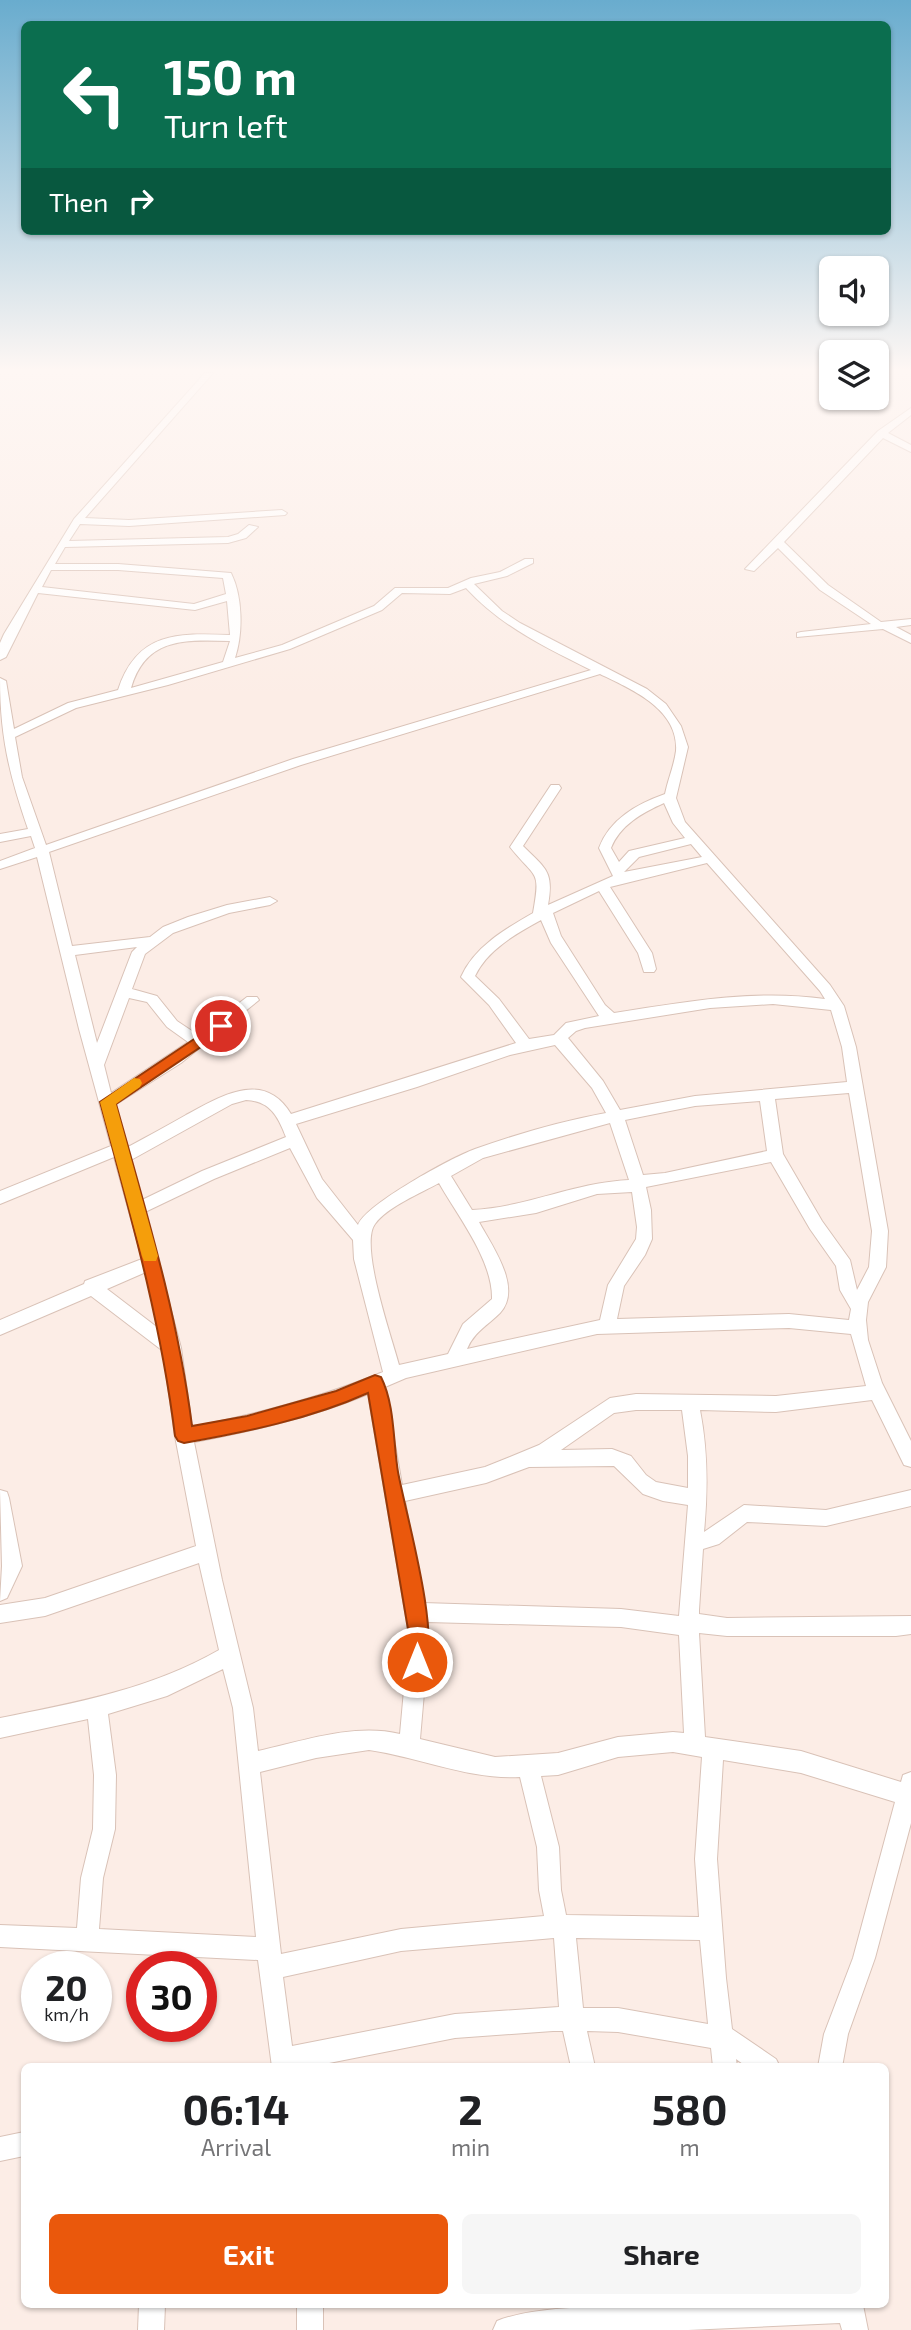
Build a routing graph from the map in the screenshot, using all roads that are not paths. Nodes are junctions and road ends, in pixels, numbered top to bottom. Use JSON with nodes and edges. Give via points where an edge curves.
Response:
{"nodes":[{"id":1,"x":111,"y":482,"type":"edge"},
{"id":2,"x":834,"y":482,"type":"edge"},
{"id":3,"x":282,"y":513,"type":"dead end"},
{"id":4,"x":77,"y":521,"type":"junction"},
{"id":5,"x":253,"y":527,"type":"dead end"},
{"id":6,"x":62,"y":544,"type":"junction"},
{"id":7,"x":780,"y":544,"type":"junction"},
{"id":8,"x":529,"y":561,"type":"dead end"},
{"id":9,"x":49,"y":567,"type":"junction"},
{"id":10,"x":750,"y":569,"type":"dead end"},
{"id":11,"x":467,"y":583,"type":"junction"},
{"id":12,"x":35,"y":589,"type":"junction"},
{"id":13,"x":231,"y":596,"type":"junction"},
{"id":14,"x":911,"y":622,"type":"edge"},
{"id":15,"x":880,"y":624,"type":"junction"},
{"id":16,"x":801,"y":635,"type":"dead end"},
{"id":17,"x":236,"y":638,"type":"junction"},
{"id":18,"x":911,"y":640,"type":"edge"},
{"id":19,"x":0,"y":657,"type":"edge"},
{"id":20,"x":228,"y":664,"type":"junction"},
{"id":21,"x":602,"y":670,"type":"junction"},
{"id":22,"x":0,"y":681,"type":"edge"},
{"id":23,"x":123,"y":694,"type":"junction"},
{"id":24,"x":7,"y":746,"type":"edge"},
{"id":25,"x":555,"y":788,"type":"dead end"},
{"id":26,"x":671,"y":795,"type":"junction"},
{"id":27,"x":36,"y":831,"type":"junction"},
{"id":28,"x":0,"y":838,"type":"edge"},
{"id":29,"x":695,"y":839,"type":"junction"},
{"id":30,"x":43,"y":850,"type":"junction"},
{"id":31,"x":712,"y":858,"type":"junction"},
{"id":32,"x":0,"y":865,"type":"edge"},
{"id":33,"x":619,"y":875,"type":"junction"},
{"id":34,"x":602,"y":885,"type":"junction"},
{"id":35,"x":270,"y":901,"type":"dead end"},
{"id":36,"x":542,"y":914,"type":"junction"},
{"id":37,"x":151,"y":941,"type":"junction"},
{"id":38,"x":66,"y":951,"type":"junction"},
{"id":39,"x":649,"y":969,"type":"dead end"},
{"id":40,"x":125,"y":992,"type":"junction"},
{"id":41,"x":252,"y":1000,"type":"dead end"},
{"id":42,"x":837,"y":1006,"type":"junction"},
{"id":43,"x":612,"y":1019,"type":"junction"},
{"id":44,"x":560,"y":1039,"type":"junction"},
{"id":45,"x":198,"y":1042,"type":"junction"},
{"id":46,"x":525,"y":1044,"type":"junction"},
{"id":47,"x":97,"y":1064,"type":"junction"},
{"id":48,"x":855,"y":1087,"type":"junction"},
{"id":49,"x":767,"y":1094,"type":"junction"},
{"id":50,"x":108,"y":1102,"type":"junction"},
{"id":51,"x":615,"y":1116,"type":"junction"},
{"id":52,"x":288,"y":1121,"type":"junction"},
{"id":53,"x":296,"y":1139,"type":"junction"},
{"id":54,"x":122,"y":1152,"type":"junction"},
{"id":55,"x":775,"y":1156,"type":"junction"},
{"id":56,"x":442,"y":1174,"type":"junction"},
{"id":57,"x":636,"y":1184,"type":"junction"},
{"id":58,"x":5,"y":1192,"type":"edge"},
{"id":59,"x":137,"y":1209,"type":"junction"},
{"id":60,"x":466,"y":1217,"type":"junction"},
{"id":61,"x":361,"y":1238,"type":"junction"},
{"id":62,"x":151,"y":1262,"type":"junction"},
{"id":63,"x":91,"y":1286,"type":"junction"},
{"id":64,"x":859,"y":1308,"type":"junction"},
{"id":65,"x":608,"y":1326,"type":"junction"},
{"id":66,"x":0,"y":1328,"type":"edge"},
{"id":67,"x":859,"y":1328,"type":"junction"},
{"id":68,"x":172,"y":1348,"type":"junction"},
{"id":69,"x":455,"y":1358,"type":"junction"},
{"id":70,"x":384,"y":1379,"type":"junction"},
{"id":71,"x":877,"y":1392,"type":"junction"},
{"id":72,"x":689,"y":1402,"type":"junction"},
{"id":73,"x":184,"y":1436,"type":"junction"},
{"id":74,"x":526,"y":1459,"type":"junction"},
{"id":75,"x":911,"y":1460,"type":"edge"},
{"id":76,"x":393,"y":1495,"type":"junction"},
{"id":77,"x":0,"y":1498,"type":"edge"},
{"id":78,"x":699,"y":1498,"type":"junction"},
{"id":79,"x":911,"y":1498,"type":"edge"},
{"id":80,"x":694,"y":1543,"type":"junction"},
{"id":81,"x":207,"y":1551,"type":"junction"},
{"id":82,"x":2,"y":1586,"type":"edge"},
{"id":83,"x":415,"y":1612,"type":"junction"},
{"id":84,"x":0,"y":1614,"type":"edge"},
{"id":85,"x":689,"y":1625,"type":"junction"},
{"id":86,"x":911,"y":1625,"type":"edge"},
{"id":87,"x":231,"y":1654,"type":"junction"},
{"id":88,"x":97,"y":1706,"type":"junction"},
{"id":89,"x":0,"y":1728,"type":"edge"},
{"id":90,"x":704,"y":1745,"type":"junction"},
{"id":91,"x":409,"y":1747,"type":"junction"},
{"id":92,"x":250,"y":1764,"type":"junction"},
{"id":93,"x":528,"y":1767,"type":"junction"},
{"id":94,"x":909,"y":1789,"type":"edge"},
{"id":95,"x":560,"y":1926,"type":"junction"},
{"id":96,"x":710,"y":1929,"type":"junction"},
{"id":97,"x":0,"y":1936,"type":"edge"},
{"id":98,"x":87,"y":1941,"type":"junction"},
{"id":99,"x":270,"y":1958,"type":"junction"},
{"id":100,"x":572,"y":2019,"type":"junction"},
{"id":101,"x":722,"y":2038,"type":"junction"},
{"id":102,"x":283,"y":2063,"type":"edge"},
{"id":103,"x":287,"y":2063,"type":"edge"},
{"id":104,"x":582,"y":2063,"type":"edge"},
{"id":105,"x":725,"y":2063,"type":"edge"},
{"id":106,"x":762,"y":2063,"type":"edge"},
{"id":107,"x":831,"y":2063,"type":"edge"},
{"id":108,"x":21,"y":2145,"type":"edge"},
{"id":109,"x":0,"y":2149,"type":"edge"},
{"id":110,"x":152,"y":2308,"type":"edge"},
{"id":111,"x":310,"y":2308,"type":"edge"},
{"id":112,"x":744,"y":2310,"type":"edge"},
{"id":113,"x":608,"y":2312,"type":"edge"},
{"id":114,"x":852,"y":2315,"type":"edge"},
{"id":115,"x":151,"y":2330,"type":"edge"},
{"id":116,"x":310,"y":2330,"type":"edge"},
{"id":117,"x":506,"y":2330,"type":"edge"}],
"edges":[{"from":1,"to":4,"type":"street"},
{"from":2,"to":7,"type":"street"},
{"from":3,"to":4,"type":"street","via":[[129,523]]},
{"from":4,"to":6,"type":"street"},
{"from":5,"to":6,"type":"street","via":[[228,540]]},
{"from":6,"to":9,"type":"street"},
{"from":7,"to":10,"type":"street"},
{"from":7,"to":15,"type":"street","via":[[842,604]]},
{"from":8,"to":11,"type":"street","via":[[503,574]]},
{"from":9,"to":12,"type":"street"},
{"from":9,"to":13,"type":"street","via":[[221,573],[229,577]]},
{"from":11,"to":20,"type":"street","via":[[450,591],[399,590],[378,608],[286,647]]},
{"from":11,"to":21,"type":"street","via":[[486,606]]},
{"from":12,"to":13,"type":"street","via":[[189,607]]},
{"from":12,"to":19,"type":"street"},
{"from":13,"to":17,"type":"street"},
{"from":14,"to":15,"type":"street"},
{"from":15,"to":16,"type":"street"},
{"from":15,"to":18,"type":"street"},
{"from":17,"to":20,"type":"street"},
{"from":17,"to":23,"type":"street","via":[[159,642],[134,663]]},
{"from":20,"to":23,"type":"street"},
{"from":21,"to":26,"type":"street","via":[[653,699],[678,731],[683,752]]},
{"from":21,"to":30,"type":"street","via":[[297,762]]},
{"from":22,"to":24,"type":"street"},
{"from":23,"to":24,"type":"street","via":[[72,705]]},
{"from":24,"to":27,"type":"street"},
{"from":25,"to":36,"type":"street","via":[[516,847],[545,883]]},
{"from":26,"to":29,"type":"street","via":[[679,823]]},
{"from":26,"to":33,"type":"street","via":[[654,801],[612,832],[605,848]]},
{"from":27,"to":28,"type":"street"},
{"from":27,"to":30,"type":"street"},
{"from":29,"to":31,"type":"street"},
{"from":29,"to":33,"type":"street","via":[[634,854]]},
{"from":30,"to":32,"type":"street"},
{"from":30,"to":38,"type":"street"},
{"from":31,"to":33,"type":"street"},
{"from":31,"to":42,"type":"street"},
{"from":33,"to":34,"type":"street"},
{"from":34,"to":36,"type":"street"},
{"from":34,"to":39,"type":"street","via":[[645,953]]},
{"from":35,"to":37,"type":"street","via":[[193,920]]},
{"from":36,"to":43,"type":"street","via":[[594,1003]]},
{"from":36,"to":46,"type":"street","via":[[513,930],[474,962],[468,975]]},
{"from":37,"to":38,"type":"street"},
{"from":37,"to":40,"type":"street","via":[[139,952]]},
{"from":38,"to":47,"type":"street"},
{"from":40,"to":45,"type":"street","via":[[152,999],[172,1024]]},
{"from":40,"to":47,"type":"street"},
{"from":41,"to":45,"type":"street"},
{"from":42,"to":43,"type":"street","via":[[767,998],[695,1003]]},
{"from":42,"to":48,"type":"street"},
{"from":43,"to":44,"type":"street","via":[[571,1027]]},
{"from":44,"to":46,"type":"street"},
{"from":44,"to":51,"type":"street","via":[[593,1078]]},
{"from":45,"to":50,"type":"street"},
{"from":46,"to":52,"type":"street"},
{"from":47,"to":50,"type":"street"},
{"from":48,"to":49,"type":"street"},
{"from":48,"to":64,"type":"street","via":[[881,1255]]},
{"from":49,"to":51,"type":"street"},
{"from":49,"to":55,"type":"street"},
{"from":50,"to":54,"type":"street"},
{"from":51,"to":56,"type":"street","via":[[478,1154]]},
{"from":51,"to":57,"type":"street"},
{"from":52,"to":53,"type":"street"},
{"from":52,"to":54,"type":"street","via":[[276,1102],[244,1094]]},
{"from":53,"to":59,"type":"street"},
{"from":53,"to":61,"type":"street","via":[[334,1208]]},
{"from":54,"to":58,"type":"street"},
{"from":54,"to":59,"type":"street"},
{"from":55,"to":57,"type":"street"},
{"from":55,"to":64,"type":"street","via":[[844,1265],[848,1290]]},
{"from":56,"to":60,"type":"street"},
{"from":56,"to":61,"type":"street","via":[[368,1220]]},
{"from":57,"to":60,"type":"street","via":[[597,1188],[497,1215]]},
{"from":57,"to":65,"type":"street","via":[[645,1238],[617,1282]]},
{"from":59,"to":62,"type":"street"},
{"from":60,"to":69,"type":"street","via":[[501,1290],[499,1300],[471,1327]]},
{"from":61,"to":70,"type":"street"},
{"from":62,"to":63,"type":"street"},
{"from":62,"to":68,"type":"street"},
{"from":63,"to":66,"type":"street"},
{"from":63,"to":68,"type":"street"},
{"from":64,"to":67,"type":"street"},
{"from":65,"to":67,"type":"street","via":[[789,1321]]},
{"from":65,"to":69,"type":"street"},
{"from":67,"to":71,"type":"street"},
{"from":68,"to":73,"type":"street"},
{"from":69,"to":70,"type":"street"},
{"from":70,"to":73,"type":"street","via":[[339,1398]]},
{"from":70,"to":76,"type":"street"},
{"from":71,"to":72,"type":"street","via":[[776,1404]]},
{"from":71,"to":75,"type":"street"},
{"from":72,"to":74,"type":"street","via":[[610,1406]]},
{"from":72,"to":78,"type":"street","via":[[697,1434]]},
{"from":73,"to":81,"type":"street"},
{"from":74,"to":76,"type":"street","via":[[486,1475]]},
{"from":74,"to":78,"type":"street","via":[[612,1457],[624,1460],[651,1489]]},
{"from":76,"to":83,"type":"street"},
{"from":77,"to":82,"type":"street","via":[[12,1566]]},
{"from":78,"to":80,"type":"street"},
{"from":79,"to":80,"type":"street","via":[[826,1518],[744,1513],[712,1538]]},
{"from":80,"to":85,"type":"street"},
{"from":81,"to":84,"type":"street","via":[[46,1607]]},
{"from":81,"to":87,"type":"street"},
{"from":83,"to":85,"type":"street","via":[[621,1618]]},
{"from":83,"to":91,"type":"street","via":[[419,1635]]},
{"from":85,"to":86,"type":"street"},
{"from":85,"to":90,"type":"street"},
{"from":87,"to":88,"type":"street","via":[[188,1678]]},
{"from":87,"to":92,"type":"street"},
{"from":88,"to":89,"type":"street"},
{"from":88,"to":98,"type":"street","via":[[105,1775],[104,1829],[92,1878]]},
{"from":90,"to":93,"type":"street","via":[[647,1743]]},
{"from":90,"to":94,"type":"street","via":[[801,1762]]},
{"from":90,"to":96,"type":"street"},
{"from":91,"to":92,"type":"street","via":[[369,1740]]},
{"from":91,"to":93,"type":"street","via":[[495,1768]]},
{"from":92,"to":99,"type":"street"},
{"from":93,"to":95,"type":"street","via":[[548,1847]]},
{"from":94,"to":107,"type":"street"},
{"from":95,"to":96,"type":"street"},
{"from":95,"to":99,"type":"street","via":[[401,1940]]},
{"from":95,"to":100,"type":"street"},
{"from":96,"to":101,"type":"street"},
{"from":97,"to":98,"type":"street"},
{"from":98,"to":99,"type":"street"},
{"from":99,"to":102,"type":"street"},
{"from":100,"to":101,"type":"street","via":[[618,2020]]},
{"from":100,"to":103,"type":"street","via":[[455,2025]]},
{"from":100,"to":104,"type":"street"},
{"from":101,"to":105,"type":"street"},
{"from":101,"to":106,"type":"street"},
{"from":108,"to":109,"type":"street"},
{"from":110,"to":115,"type":"street"},
{"from":111,"to":116,"type":"street"},
{"from":112,"to":113,"type":"street"},
{"from":112,"to":114,"type":"street"},
{"from":113,"to":117,"type":"street"}]}
